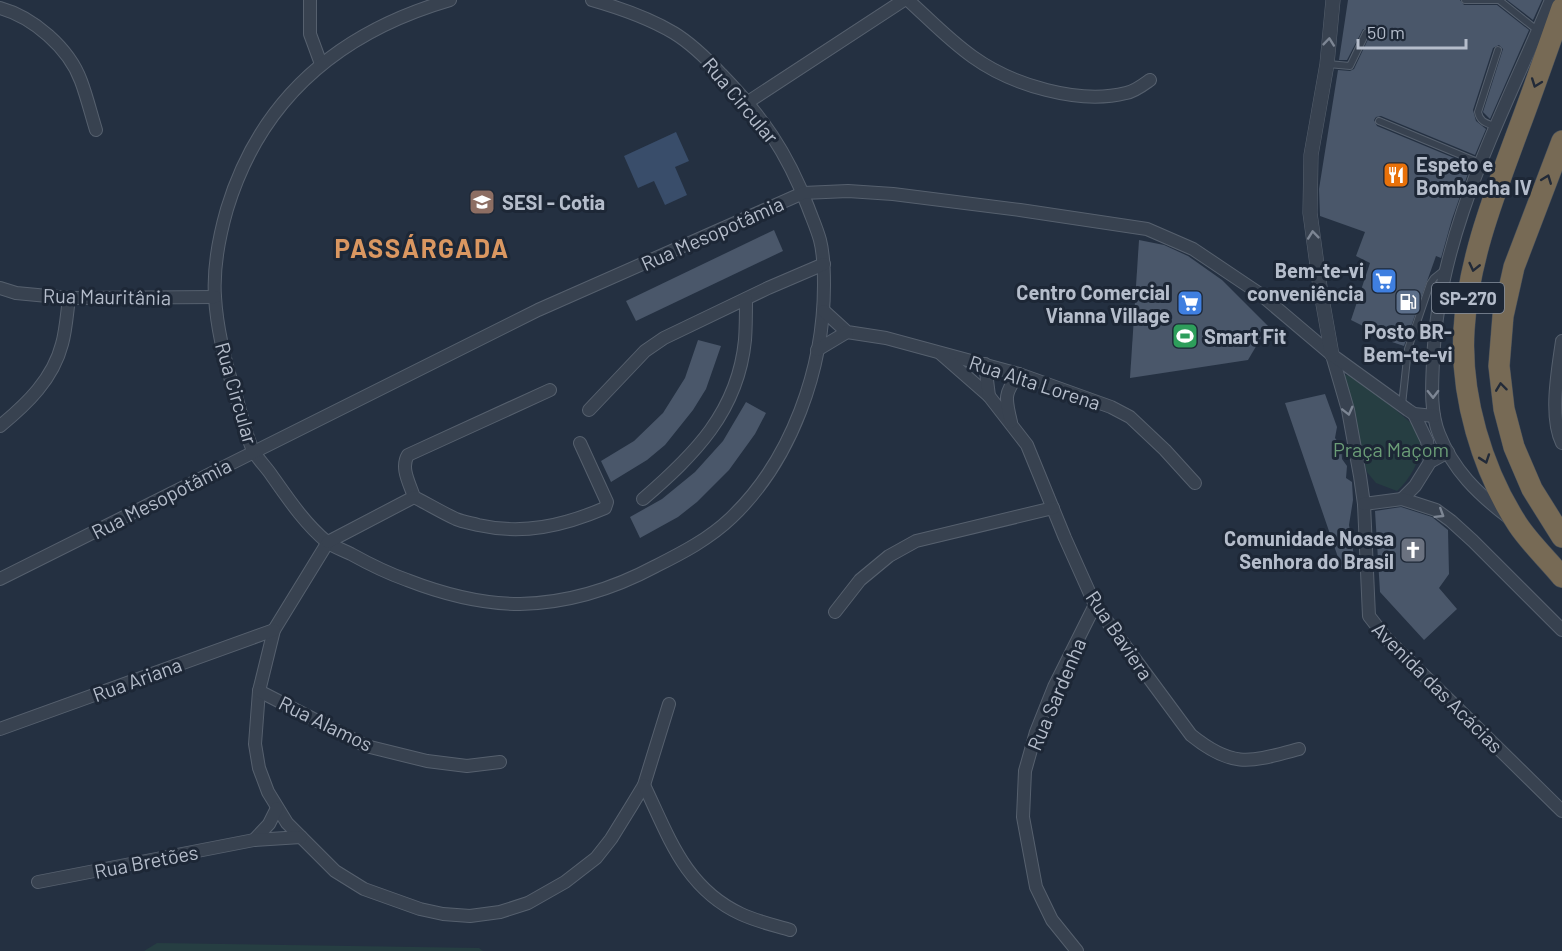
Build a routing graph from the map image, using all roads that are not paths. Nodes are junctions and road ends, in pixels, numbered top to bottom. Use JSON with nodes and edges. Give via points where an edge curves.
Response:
{"nodes":[{"id":1,"x":310,"y":0,"type":"edge"},
{"id":2,"x":450,"y":0,"type":"edge"},
{"id":3,"x":592,"y":0,"type":"edge"},
{"id":4,"x":906,"y":0,"type":"edge"},
{"id":5,"x":1333,"y":0,"type":"edge"},
{"id":6,"x":1465,"y":0,"type":"edge"},
{"id":7,"x":1551,"y":0,"type":"edge"},
{"id":8,"x":0,"y":8,"type":"edge"},
{"id":9,"x":1562,"y":8,"type":"edge"},
{"id":10,"x":1538,"y":31,"type":"junction"},
{"id":11,"x":1366,"y":33,"type":"dead end"},
{"id":12,"x":1498,"y":50,"type":"dead end"},
{"id":13,"x":321,"y":64,"type":"junction"},
{"id":14,"x":1327,"y":64,"type":"junction"},
{"id":15,"x":1150,"y":80,"type":"dead end"},
{"id":16,"x":748,"y":102,"type":"junction"},
{"id":17,"x":1379,"y":121,"type":"dead end"},
{"id":18,"x":1494,"y":126,"type":"junction"},
{"id":19,"x":96,"y":130,"type":"dead end"},
{"id":20,"x":1562,"y":141,"type":"edge"},
{"id":21,"x":1480,"y":163,"type":"junction"},
{"id":22,"x":803,"y":193,"type":"junction"},
{"id":23,"x":824,"y":264,"type":"junction"},
{"id":24,"x":1444,"y":270,"type":"junction"},
{"id":25,"x":0,"y":288,"type":"edge"},
{"id":26,"x":215,"y":297,"type":"junction"},
{"id":27,"x":69,"y":298,"type":"junction"},
{"id":28,"x":746,"y":299,"type":"junction"},
{"id":29,"x":824,"y":311,"type":"junction"},
{"id":30,"x":848,"y":332,"type":"junction"},
{"id":31,"x":1562,"y":341,"type":"edge"},
{"id":32,"x":817,"y":350,"type":"junction"},
{"id":33,"x":938,"y":351,"type":"junction"},
{"id":34,"x":1332,"y":355,"type":"junction"},
{"id":35,"x":985,"y":364,"type":"junction"},
{"id":36,"x":1019,"y":374,"type":"junction"},
{"id":37,"x":550,"y":390,"type":"dead end"},
{"id":38,"x":989,"y":396,"type":"junction"},
{"id":39,"x":1559,"y":400,"type":"edge"},
{"id":40,"x":1402,"y":405,"type":"junction"},
{"id":41,"x":589,"y":410,"type":"dead end"},
{"id":42,"x":1414,"y":414,"type":"junction"},
{"id":43,"x":1434,"y":416,"type":"junction"},
{"id":44,"x":0,"y":426,"type":"edge"},
{"id":45,"x":1012,"y":426,"type":"junction"},
{"id":46,"x":580,"y":443,"type":"dead end"},
{"id":47,"x":1562,"y":443,"type":"edge"},
{"id":48,"x":254,"y":451,"type":"junction"},
{"id":49,"x":1448,"y":452,"type":"junction"},
{"id":50,"x":1430,"y":462,"type":"junction"},
{"id":51,"x":1195,"y":483,"type":"dead end"},
{"id":52,"x":414,"y":497,"type":"junction"},
{"id":53,"x":643,"y":499,"type":"dead end"},
{"id":54,"x":1402,"y":499,"type":"junction"},
{"id":55,"x":1364,"y":504,"type":"junction"},
{"id":56,"x":1053,"y":508,"type":"junction"},
{"id":57,"x":1518,"y":525,"type":"junction"},
{"id":58,"x":1562,"y":537,"type":"edge"},
{"id":59,"x":328,"y":542,"type":"junction"},
{"id":60,"x":1562,"y":577,"type":"edge"},
{"id":61,"x":0,"y":579,"type":"edge"},
{"id":62,"x":1095,"y":605,"type":"junction"},
{"id":63,"x":835,"y":612,"type":"dead end"},
{"id":64,"x":274,"y":630,"type":"junction"},
{"id":65,"x":1562,"y":630,"type":"edge"},
{"id":66,"x":260,"y":691,"type":"junction"},
{"id":67,"x":669,"y":704,"type":"dead end"},
{"id":68,"x":0,"y":729,"type":"edge"},
{"id":69,"x":1299,"y":749,"type":"dead end"},
{"id":70,"x":500,"y":762,"type":"dead end"},
{"id":71,"x":644,"y":785,"type":"junction"},
{"id":72,"x":277,"y":808,"type":"junction"},
{"id":73,"x":1562,"y":811,"type":"edge"},
{"id":74,"x":301,"y":837,"type":"junction"},
{"id":75,"x":254,"y":840,"type":"junction"},
{"id":76,"x":38,"y":882,"type":"dead end"},
{"id":77,"x":789,"y":930,"type":"dead end"},
{"id":78,"x":1077,"y":951,"type":"edge"}],
"edges":[{"from":1,"to":13,"type":"street","via":[[310,34]]},
{"from":2,"to":13,"type":"street","name":"Rua Circular","via":[[412,11],[369,32]]},
{"from":3,"to":16,"type":"street","name":"Rua Circular","via":[[622,8],[674,34],[700,52]]},
{"from":4,"to":15,"type":"street","via":[[974,58],[1015,81],[1053,91],[1101,96],[1128,93]]},
{"from":4,"to":16,"type":"street"},
{"from":14,"to":5,"type":"street","one_way":true},
{"from":6,"to":10,"type":"lane","via":[[1499,0]]},
{"from":7,"to":10,"type":"street"},
{"from":8,"to":19,"type":"street","via":[[47,32],[65,54],[81,78]]},
{"from":9,"to":57,"type":"highway","number":"SP-270","one_way":true,"via":[[1485,220],[1464,330],[1472,416],[1488,467]]},
{"from":10,"to":18,"type":"street"},
{"from":11,"to":14,"type":"lane","via":[[1350,66]]},
{"from":12,"to":18,"type":"lane","via":[[1478,112],[1483,122]]},
{"from":13,"to":26,"type":"street","name":"Rua Circular","via":[[284,99],[236,180],[216,255]]},
{"from":34,"to":14,"type":"street","one_way":true,"via":[[1310,213],[1311,155]]},
{"from":16,"to":22,"type":"street","name":"Rua Circular","via":[[784,152]]},
{"from":17,"to":21,"type":"lane"},
{"from":18,"to":21,"type":"street"},
{"from":58,"to":20,"type":"highway","number":"SP-270","one_way":true,"via":[[1532,489],[1514,447],[1499,366],[1503,316],[1514,267]]},
{"from":21,"to":24,"type":"street"},
{"from":22,"to":23,"type":"street","name":"Rua Circular"},
{"from":22,"to":34,"type":"street","name":"Rua Mesopotâmia","via":[[893,194],[1147,229],[1193,249],[1260,294]]},
{"from":22,"to":48,"type":"street","name":"Rua Mesopotâmia","via":[[538,310]]},
{"from":23,"to":28,"type":"street"},
{"from":23,"to":29,"type":"street","name":"Rua Circular"},
{"from":24,"to":40,"type":"lane","via":[[1430,284],[1408,349]]},
{"from":24,"to":43,"type":"street","one_way":true,"via":[[1434,328]]},
{"from":25,"to":27,"type":"street","name":"Rua Mauritânia"},
{"from":26,"to":27,"type":"street","name":"Rua Mauritânia"},
{"from":26,"to":48,"type":"street","name":"Rua Circular","via":[[223,354]]},
{"from":27,"to":44,"type":"street","via":[[62,345],[48,376],[25,405]]},
{"from":28,"to":41,"type":"street","via":[[645,351]]},
{"from":28,"to":53,"type":"street","via":[[745,341],[729,400],[710,433],[680,467]]},
{"from":29,"to":30,"type":"street"},
{"from":29,"to":32,"type":"street","name":"Rua Circular"},
{"from":30,"to":32,"type":"street"},
{"from":30,"to":33,"type":"street","name":"Rua Alta Lorena"},
{"from":31,"to":39,"type":"street"},
{"from":32,"to":59,"type":"street","name":"Rua Circular","via":[[807,394],[764,481],[730,519],[694,547],[638,576],[550,602],[477,600],[433,590],[385,572]]},
{"from":33,"to":35,"type":"street","name":"Rua Alta Lorena"},
{"from":33,"to":38,"type":"street","name":"Rua Baviera"},
{"from":34,"to":40,"type":"street","name":"Rua Mesopotâmia"},
{"from":34,"to":55,"type":"street","name":"Avenida das Acácias","one_way":true,"via":[[1348,410]]},
{"from":35,"to":36,"type":"street","name":"Rua Alta Lorena"},
{"from":35,"to":38,"type":"street"},
{"from":36,"to":45,"type":"street","via":[[1006,394]]},
{"from":36,"to":51,"type":"street","name":"Rua Alta Lorena","via":[[1130,417]]},
{"from":37,"to":52,"type":"street","via":[[408,455],[404,461]]},
{"from":38,"to":45,"type":"street","name":"Rua Baviera"},
{"from":39,"to":47,"type":"street","via":[[1558,429]]},
{"from":40,"to":42,"type":"street","name":"Rua Mesopotâmia"},
{"from":42,"to":43,"type":"street"},
{"from":42,"to":50,"type":"street","via":[[1427,441]]},
{"from":43,"to":49,"type":"street"},
{"from":45,"to":56,"type":"street","name":"Rua Baviera","via":[[1027,445]]},
{"from":46,"to":52,"type":"street","via":[[607,502],[605,508],[586,516],[547,528],[496,529],[458,520]]},
{"from":48,"to":59,"type":"street","name":"Rua Circular","via":[[295,507]]},
{"from":48,"to":61,"type":"street","name":"Rua Mesopotâmia"},
{"from":49,"to":50,"type":"street"},
{"from":49,"to":57,"type":"street","via":[[1477,493]]},
{"from":50,"to":54,"type":"street"},
{"from":52,"to":59,"type":"street"},
{"from":54,"to":55,"type":"street"},
{"from":54,"to":65,"type":"street","one_way":true,"via":[[1436,510],[1451,521]]},
{"from":55,"to":73,"type":"street","name":"Avenida das Acácias","via":[[1369,616],[1376,627]]},
{"from":56,"to":62,"type":"street","name":"Rua Baviera"},
{"from":56,"to":63,"type":"street","via":[[916,541],[889,556],[860,580]]},
{"from":57,"to":60,"type":"highway","number":"SP-270"},
{"from":59,"to":64,"type":"street"},
{"from":62,"to":69,"type":"street","name":"Rua Baviera","via":[[1191,735],[1209,749],[1228,758],[1257,760]]},
{"from":62,"to":78,"type":"street","name":"Rua Sardenha","via":[[1054,687],[1025,771],[1023,818],[1036,886],[1052,920]]},
{"from":64,"to":66,"type":"street"},
{"from":64,"to":68,"type":"street","name":"Rua Ariana"},
{"from":66,"to":70,"type":"street","name":"Rua Alamos","via":[[366,746],[457,765]]},
{"from":66,"to":72,"type":"street","via":[[255,744],[268,792]]},
{"from":67,"to":71,"type":"street"},
{"from":71,"to":74,"type":"street","via":[[596,858],[528,903],[500,912],[443,914],[374,893],[335,871]]},
{"from":71,"to":77,"type":"street","via":[[694,880],[740,914]]},
{"from":72,"to":74,"type":"street"},
{"from":72,"to":75,"type":"street"},
{"from":74,"to":75,"type":"street","name":"Rua Bretões"},
{"from":75,"to":76,"type":"street","name":"Rua Bretões"}]}
